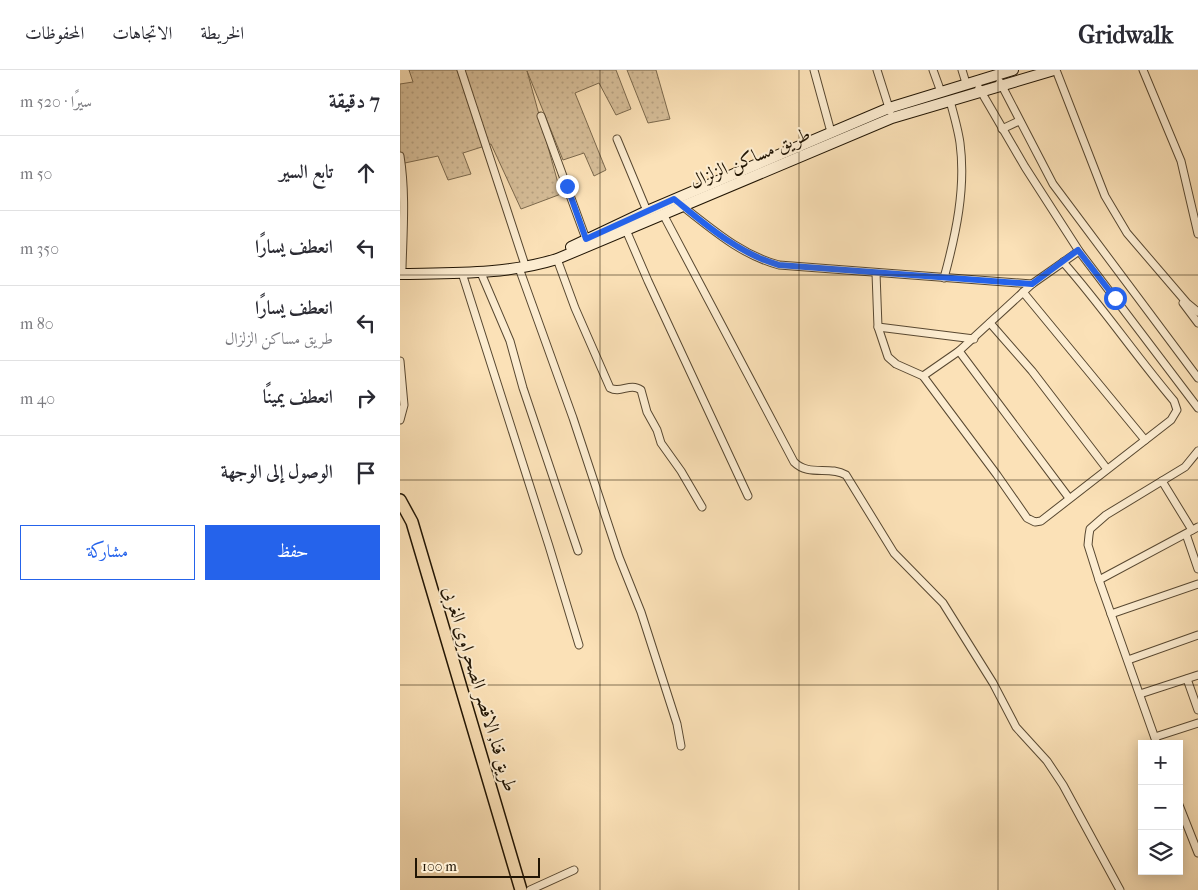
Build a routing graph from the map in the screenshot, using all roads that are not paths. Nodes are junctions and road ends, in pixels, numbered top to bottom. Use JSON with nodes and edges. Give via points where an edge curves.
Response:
{"nodes":[{"id":1,"x":462,"y":70,"type":"edge"},
{"id":2,"x":814,"y":70,"type":"edge"},
{"id":3,"x":878,"y":70,"type":"edge"},
{"id":4,"x":934,"y":70,"type":"edge"},
{"id":5,"x":962,"y":70,"type":"edge"},
{"id":6,"x":1013,"y":70,"type":"edge"},
{"id":7,"x":1055,"y":70,"type":"edge"},
{"id":8,"x":1143,"y":70,"type":"edge"},
{"id":9,"x":996,"y":75,"type":"junction"},
{"id":10,"x":971,"y":82,"type":"junction"},
{"id":11,"x":1002,"y":86,"type":"junction"},
{"id":12,"x":940,"y":92,"type":"junction"},
{"id":13,"x":981,"y":92,"type":"junction"},
{"id":14,"x":950,"y":101,"type":"junction"},
{"id":15,"x":890,"y":113,"type":"junction"},
{"id":16,"x":541,"y":116,"type":"dead end"},
{"id":17,"x":1019,"y":121,"type":"junction"},
{"id":18,"x":1002,"y":129,"type":"junction"},
{"id":19,"x":831,"y":132,"type":"junction"},
{"id":20,"x":617,"y":140,"type":"dead end"},
{"id":21,"x":400,"y":156,"type":"edge"},
{"id":22,"x":678,"y":203,"type":"junction"},
{"id":23,"x":646,"y":211,"type":"junction"},
{"id":24,"x":663,"y":214,"type":"junction"},
{"id":25,"x":626,"y":230,"type":"junction"},
{"id":26,"x":1198,"y":234,"type":"edge"},
{"id":27,"x":586,"y":239,"type":"junction"},
{"id":28,"x":1078,"y":250,"type":"junction"},
{"id":29,"x":557,"y":259,"type":"junction"},
{"id":30,"x":1062,"y":262,"type":"junction"},
{"id":31,"x":521,"y":265,"type":"junction"},
{"id":32,"x":401,"y":270,"type":"edge"},
{"id":33,"x":462,"y":273,"type":"junction"},
{"id":34,"x":481,"y":273,"type":"junction"},
{"id":35,"x":876,"y":273,"type":"junction"},
{"id":36,"x":944,"y":278,"type":"junction"},
{"id":37,"x":1032,"y":284,"type":"junction"},
{"id":38,"x":1023,"y":292,"type":"junction"},
{"id":39,"x":1181,"y":296,"type":"junction"},
{"id":40,"x":1198,"y":312,"type":"edge"},
{"id":41,"x":990,"y":323,"type":"junction"},
{"id":42,"x":1198,"y":323,"type":"edge"},
{"id":43,"x":878,"y":327,"type":"junction"},
{"id":44,"x":974,"y":338,"type":"junction"},
{"id":45,"x":959,"y":351,"type":"junction"},
{"id":46,"x":400,"y":361,"type":"edge"},
{"id":47,"x":923,"y":376,"type":"junction"},
{"id":48,"x":1198,"y":378,"type":"edge"},
{"id":49,"x":1198,"y":408,"type":"edge"},
{"id":50,"x":400,"y":420,"type":"edge"},
{"id":51,"x":1145,"y":440,"type":"junction"},
{"id":52,"x":1198,"y":451,"type":"edge"},
{"id":53,"x":1107,"y":469,"type":"junction"},
{"id":54,"x":1162,"y":481,"type":"junction"},
{"id":55,"x":748,"y":496,"type":"dead end"},
{"id":56,"x":1069,"y":498,"type":"junction"},
{"id":57,"x":400,"y":500,"type":"edge"},
{"id":58,"x":702,"y":507,"type":"dead end"},
{"id":59,"x":1192,"y":530,"type":"edge"},
{"id":60,"x":578,"y":551,"type":"dead end"},
{"id":61,"x":1198,"y":569,"type":"edge"},
{"id":62,"x":1099,"y":580,"type":"junction"},
{"id":63,"x":1198,"y":584,"type":"edge"},
{"id":64,"x":1111,"y":614,"type":"junction"},
{"id":65,"x":1198,"y":635,"type":"edge"},
{"id":66,"x":579,"y":645,"type":"dead end"},
{"id":67,"x":1128,"y":660,"type":"junction"},
{"id":68,"x":1198,"y":675,"type":"edge"},
{"id":69,"x":1187,"y":679,"type":"junction"},
{"id":70,"x":1140,"y":694,"type":"junction"},
{"id":71,"x":1198,"y":710,"type":"edge"},
{"id":72,"x":1198,"y":723,"type":"edge"},
{"id":73,"x":1156,"y":740,"type":"edge"},
{"id":74,"x":681,"y":746,"type":"dead end"},
{"id":75,"x":1183,"y":815,"type":"edge"},
{"id":76,"x":1197,"y":849,"type":"edge"},
{"id":77,"x":574,"y":870,"type":"dead end"},
{"id":78,"x":522,"y":890,"type":"edge"},
{"id":79,"x":530,"y":890,"type":"edge"},
{"id":80,"x":1120,"y":890,"type":"edge"}],
"edges":[{"from":1,"to":31,"type":"street"},
{"from":2,"to":19,"type":"street"},
{"from":3,"to":15,"type":"street"},
{"from":4,"to":12,"type":"street"},
{"from":5,"to":10,"type":"street"},
{"from":6,"to":9,"type":"street","name":"طريق مساكن الزلزال"},
{"from":7,"to":11,"type":"street","name":"طريق مساكن الزلزال"},
{"from":7,"to":39,"type":"street","via":[[1105,196],[1127,233]]},
{"from":8,"to":26,"type":"street","via":[[1181,161]]},
{"from":9,"to":10,"type":"street","name":"طريق مساكن الزلزال"},
{"from":9,"to":11,"type":"street"},
{"from":10,"to":12,"type":"street","name":"طريق مساكن الزلزال"},
{"from":10,"to":13,"type":"street"},
{"from":11,"to":13,"type":"street","name":"طريق مساكن الزلزال"},
{"from":11,"to":17,"type":"street"},
{"from":12,"to":15,"type":"street","name":"طريق مساكن الزلزال"},
{"from":13,"to":14,"type":"street","name":"طريق مساكن الزلزال"},
{"from":13,"to":18,"type":"street"},
{"from":14,"to":15,"type":"street","name":"طريق مساكن الزلزال"},
{"from":14,"to":36,"type":"street","via":[[960,143],[960,196],[958,222]]},
{"from":15,"to":19,"type":"street","name":"طريق مساكن الزلزال"},
{"from":15,"to":22,"type":"street","name":"طريق مساكن الزلزال"},
{"from":16,"to":27,"type":"street"},
{"from":17,"to":18,"type":"street"},
{"from":17,"to":48,"type":"street","via":[[1053,184]]},
{"from":18,"to":28,"type":"street"},
{"from":19,"to":22,"type":"street","name":"طريق مساكن الزلزال"},
{"from":20,"to":23,"type":"street"},
{"from":21,"to":32,"type":"street","via":[[404,202]]},
{"from":22,"to":23,"type":"street","name":"طريق مساكن الزلزال"},
{"from":22,"to":24,"type":"street","name":"طريق مساكن الزلزال"},
{"from":22,"to":35,"type":"street","via":[[747,254],[763,261]]},
{"from":23,"to":27,"type":"street","name":"طريق مساكن الزلزال"},
{"from":24,"to":25,"type":"street","name":"طريق مساكن الزلزال"},
{"from":24,"to":80,"type":"street","via":[[794,462],[810,471],[832,470],[846,474],[894,553],[944,603],[1016,727],[1063,785]]},
{"from":25,"to":29,"type":"street","name":"طريق مساكن الزلزال"},
{"from":25,"to":55,"type":"street"},
{"from":27,"to":31,"type":"street","name":"طريق مساكن الزلزال","via":[[566,250]]},
{"from":28,"to":30,"type":"street"},
{"from":28,"to":49,"type":"street"},
{"from":29,"to":31,"type":"street","name":"طريق مساكن الزلزال"},
{"from":29,"to":58,"type":"street","via":[[610,388],[616,391],[634,386],[641,390],[661,443]]},
{"from":30,"to":37,"type":"street"},
{"from":30,"to":51,"type":"street","via":[[1090,292],[1175,403],[1176,413],[1171,420]]},
{"from":31,"to":32,"type":"street","name":"طريق مساكن الزلزال"},
{"from":31,"to":34,"type":"street","name":"طريق مساكن الزلزال"},
{"from":31,"to":74,"type":"street","via":[[619,557],[641,612]]},
{"from":32,"to":33,"type":"street","name":"طريق مساكن الزلزال"},
{"from":33,"to":34,"type":"street","name":"طريق مساكن الزلزال"},
{"from":33,"to":66,"type":"street"},
{"from":34,"to":60,"type":"street","via":[[510,342]]},
{"from":35,"to":36,"type":"street"},
{"from":35,"to":43,"type":"street"},
{"from":36,"to":37,"type":"street"},
{"from":37,"to":38,"type":"street"},
{"from":38,"to":41,"type":"street"},
{"from":38,"to":51,"type":"street"},
{"from":39,"to":40,"type":"street"},
{"from":39,"to":42,"type":"street","via":[[1184,306]]},
{"from":41,"to":44,"type":"street"},
{"from":41,"to":53,"type":"street","via":[[1032,371]]},
{"from":43,"to":44,"type":"street"},
{"from":43,"to":47,"type":"street","via":[[888,358]]},
{"from":44,"to":45,"type":"street"},
{"from":45,"to":47,"type":"street"},
{"from":45,"to":56,"type":"street"},
{"from":46,"to":50,"type":"street","via":[[404,405]]},
{"from":47,"to":56,"type":"street","via":[[1027,518],[1040,521]]},
{"from":51,"to":53,"type":"street"},
{"from":52,"to":54,"type":"street","via":[[1185,468]]},
{"from":53,"to":56,"type":"street"},
{"from":54,"to":59,"type":"street"},
{"from":54,"to":62,"type":"street","via":[[1090,529],[1088,545]]},
{"from":57,"to":78,"type":"main road","name":"طريق قنا, الاقصر الصحراوى الغربى","via":[[412,522]]},
{"from":59,"to":61,"type":"street"},
{"from":59,"to":62,"type":"street"},
{"from":62,"to":64,"type":"street"},
{"from":63,"to":64,"type":"street"},
{"from":64,"to":67,"type":"street"},
{"from":65,"to":67,"type":"street"},
{"from":67,"to":70,"type":"street"},
{"from":68,"to":69,"type":"street"},
{"from":69,"to":70,"type":"street"},
{"from":69,"to":71,"type":"street"},
{"from":70,"to":73,"type":"street"},
{"from":72,"to":73,"type":"street"},
{"from":75,"to":76,"type":"street"},
{"from":77,"to":79,"type":"street"}]}
